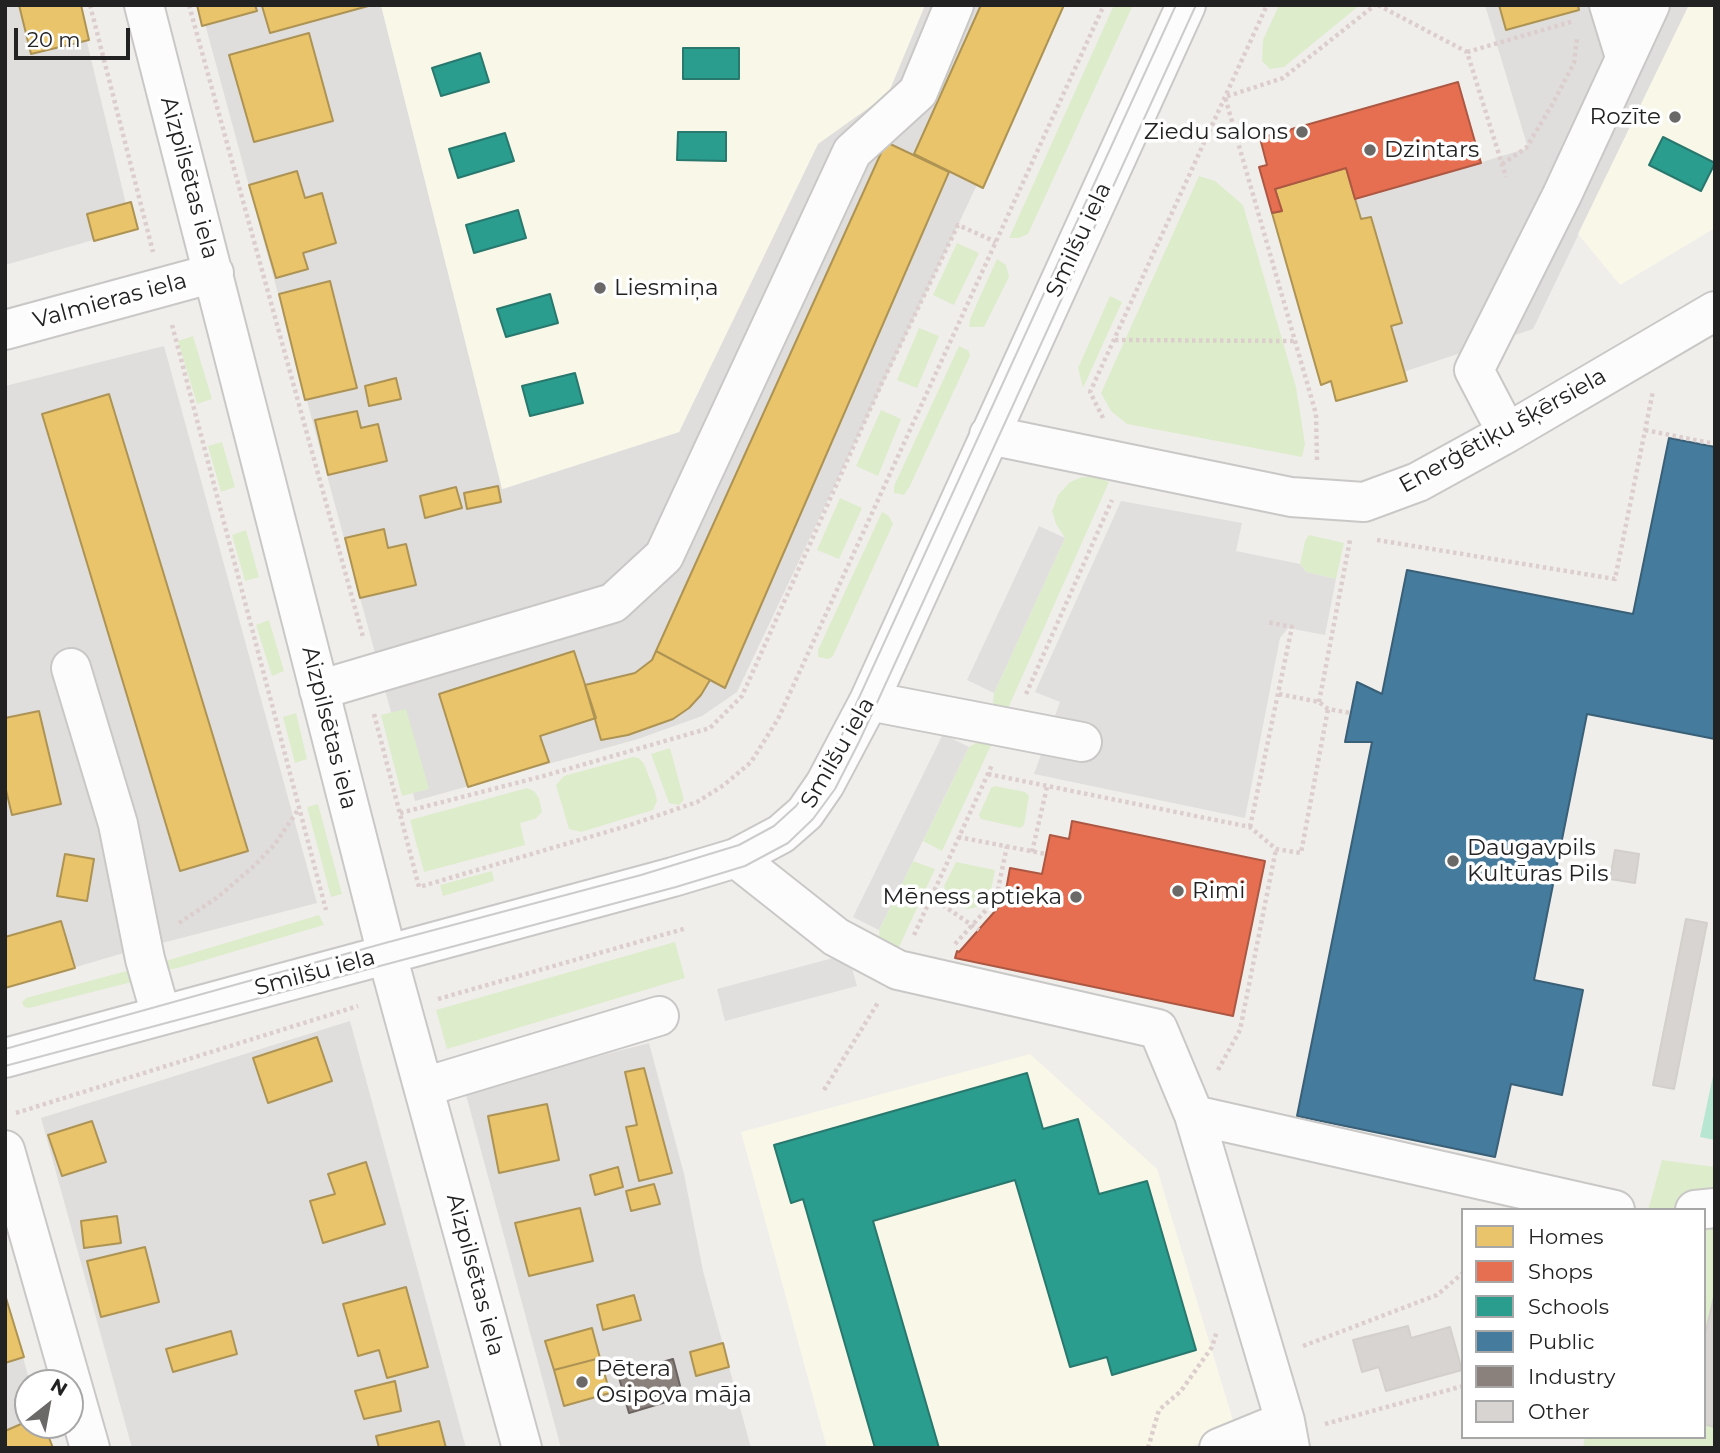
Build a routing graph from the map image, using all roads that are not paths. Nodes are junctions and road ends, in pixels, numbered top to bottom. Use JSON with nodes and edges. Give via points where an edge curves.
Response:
{"nodes":[{"id":1,"x":144,"y":5,"type":"edge"},
{"id":2,"x":954,"y":5,"type":"edge"},
{"id":3,"x":1186,"y":5,"type":"edge"},
{"id":4,"x":1609,"y":5,"type":"edge"},
{"id":5,"x":1650,"y":5,"type":"edge"},
{"id":6,"x":1625,"y":57,"type":"junction"},
{"id":7,"x":214,"y":273,"type":"junction"},
{"id":8,"x":1715,"y":311,"type":"edge"},
{"id":9,"x":5,"y":330,"type":"edge"},
{"id":10,"x":1507,"y":433,"type":"junction"},
{"id":11,"x":989,"y":435,"type":"junction"},
{"id":12,"x":71,"y":668,"type":"dead end"},
{"id":13,"x":319,"y":690,"type":"junction"},
{"id":14,"x":869,"y":701,"type":"junction"},
{"id":15,"x":1082,"y":742,"type":"dead end"},
{"id":16,"x":736,"y":858,"type":"junction"},
{"id":17,"x":387,"y":953,"type":"junction"},
{"id":18,"x":160,"y":1015,"type":"junction"},
{"id":19,"x":659,"y":1016,"type":"dead end"},
{"id":20,"x":5,"y":1058,"type":"edge"},
{"id":21,"x":424,"y":1087,"type":"junction"},
{"id":22,"x":1194,"y":1115,"type":"junction"},
{"id":23,"x":5,"y":1150,"type":"edge"},
{"id":24,"x":1606,"y":1208,"type":"edge"},
{"id":25,"x":1288,"y":1434,"type":"edge"},
{"id":26,"x":90,"y":1448,"type":"edge"},
{"id":27,"x":522,"y":1448,"type":"edge"},
{"id":28,"x":1219,"y":1448,"type":"edge"}],
"edges":[{"from":1,"to":7,"type":"street","name":"Aizpilsētas iela"},
{"from":2,"to":13,"type":"street","via":[[918,92],[852,152],[664,556],[613,603]]},
{"from":3,"to":11,"type":"street","name":"Smilšu iela"},
{"from":4,"to":6,"type":"street"},
{"from":5,"to":6,"type":"street"},
{"from":6,"to":10,"type":"street","via":[[1474,370]]},
{"from":7,"to":9,"type":"street","name":"Valmieras iela"},
{"from":7,"to":13,"type":"street","name":"Aizpilsētas iela"},
{"from":8,"to":10,"type":"street","name":"Enerģētiķu šķērsiela"},
{"from":10,"to":11,"type":"street","name":"Enerģētiķu šķērsiela","via":[[1418,482],[1364,502],[1291,497]]},
{"from":11,"to":14,"type":"street","name":"Smilšu iela"},
{"from":12,"to":18,"type":"street","via":[[118,824]]},
{"from":13,"to":17,"type":"street","name":"Aizpilsētas iela"},
{"from":14,"to":15,"type":"street"},
{"from":14,"to":16,"type":"street","name":"Smilšu iela","via":[[805,813],[781,834]]},
{"from":16,"to":17,"type":"street","name":"Smilšu iela"},
{"from":16,"to":22,"type":"street","via":[[836,937],[898,970],[1158,1029]]},
{"from":17,"to":18,"type":"street","name":"Smilšu iela"},
{"from":17,"to":21,"type":"street","name":"Aizpilsētas iela"},
{"from":18,"to":20,"type":"street","name":"Smilšu iela"},
{"from":19,"to":21,"type":"street"},
{"from":21,"to":27,"type":"street","name":"Aizpilsētas iela"},
{"from":22,"to":24,"type":"street"},
{"from":22,"to":25,"type":"street"},
{"from":23,"to":26,"type":"street"},
{"from":25,"to":28,"type":"street"}]}
